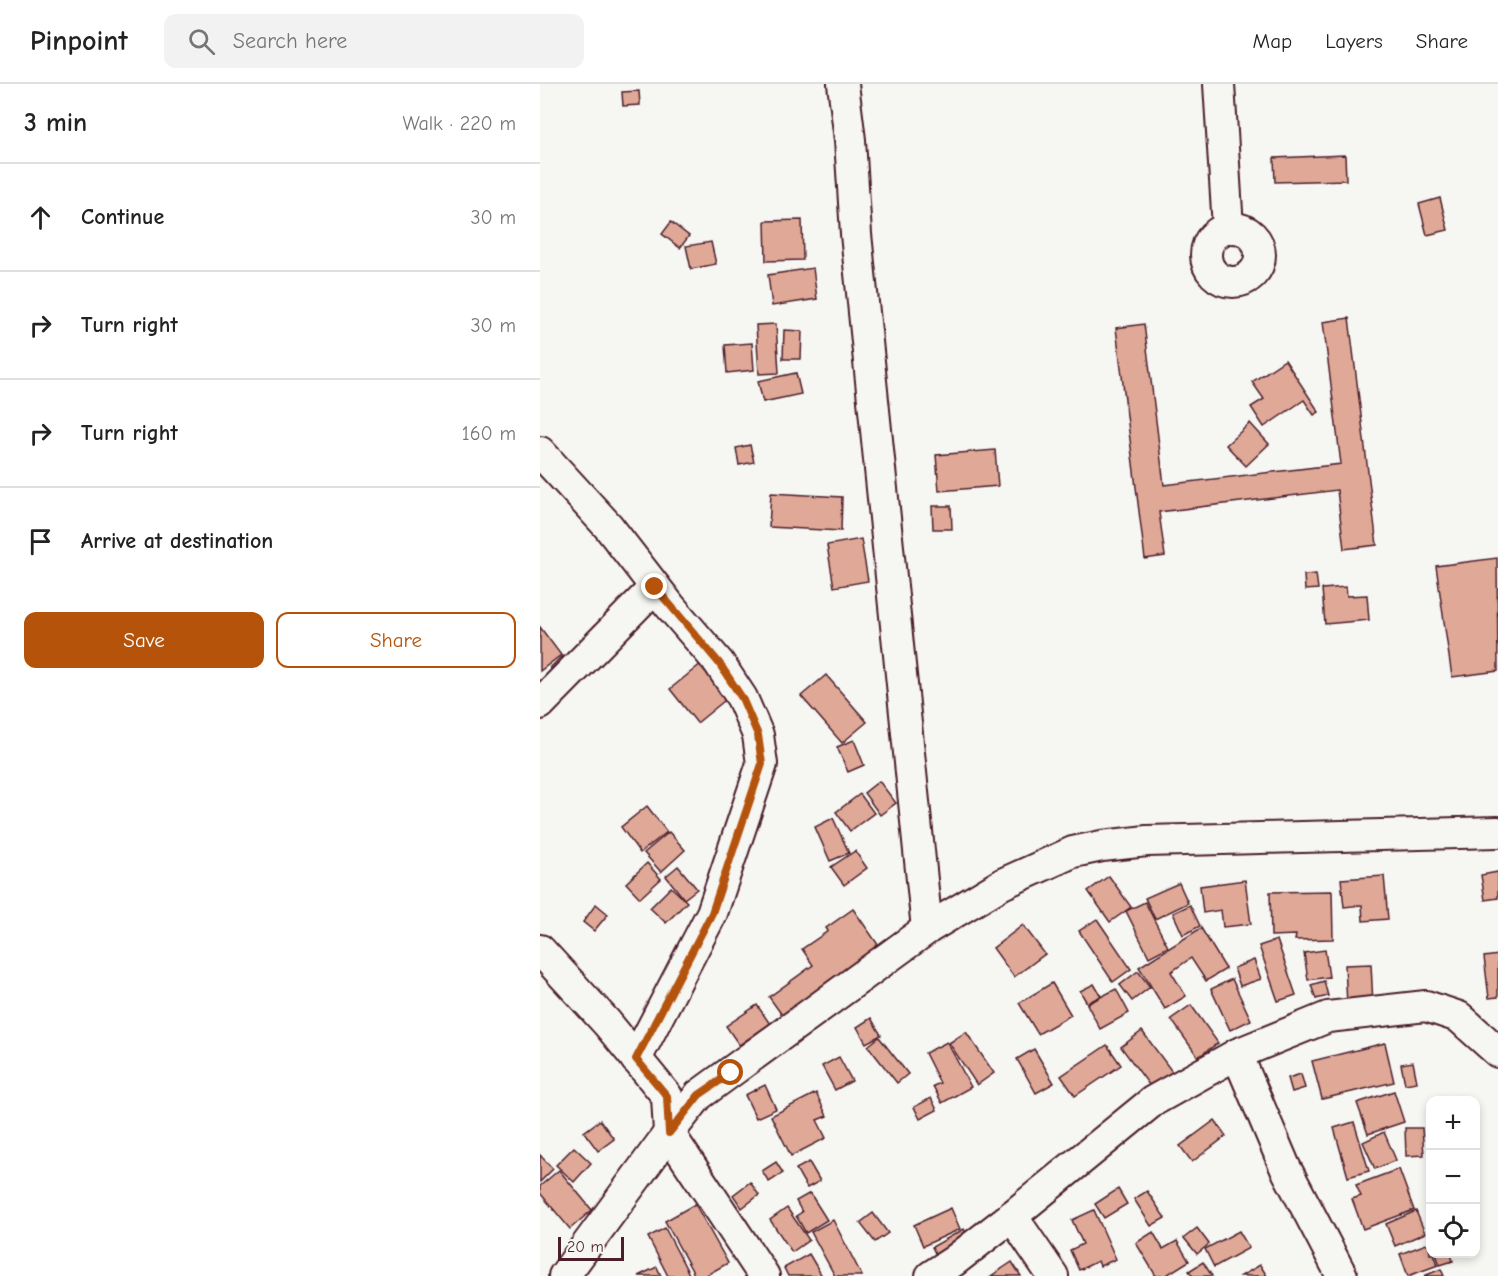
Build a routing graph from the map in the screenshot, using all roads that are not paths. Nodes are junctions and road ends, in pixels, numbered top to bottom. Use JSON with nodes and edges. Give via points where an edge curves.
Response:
{"nodes":[{"id":1,"x":843,"y":84,"type":"edge"},
{"id":2,"x":1219,"y":84,"type":"edge"},
{"id":3,"x":1228,"y":228,"type":"dead end"},
{"id":4,"x":540,"y":452,"type":"edge"},
{"id":5,"x":655,"y":587,"type":"junction"},
{"id":6,"x":540,"y":704,"type":"edge"},
{"id":7,"x":1498,"y":832,"type":"edge"},
{"id":8,"x":927,"y":929,"type":"junction"},
{"id":9,"x":540,"y":950,"type":"edge"},
{"id":10,"x":1498,"y":1052,"type":"edge"},
{"id":11,"x":1237,"y":1054,"type":"junction"},
{"id":12,"x":636,"y":1059,"type":"junction"},
{"id":13,"x":669,"y":1133,"type":"junction"},
{"id":14,"x":1012,"y":1216,"type":"junction"},
{"id":15,"x":564,"y":1276,"type":"edge"},
{"id":16,"x":764,"y":1276,"type":"edge"},
{"id":17,"x":931,"y":1276,"type":"edge"},
{"id":18,"x":1053,"y":1276,"type":"edge"},
{"id":19,"x":1342,"y":1276,"type":"edge"}],
"edges":[{"from":1,"to":8,"type":"street"},
{"from":2,"to":3,"type":"street"},
{"from":4,"to":5,"type":"street","via":[[608,526]]},
{"from":5,"to":6,"type":"street"},
{"from":5,"to":12,"type":"street","via":[[719,663],[742,698],[758,735],[762,764],[712,913]]},
{"from":7,"to":8,"type":"street","via":[[1147,841],[1102,846],[1073,852],[1002,884]]},
{"from":8,"to":13,"type":"street","via":[[699,1095]]},
{"from":9,"to":12,"type":"street"},
{"from":10,"to":11,"type":"street","via":[[1459,1017],[1426,1006],[1328,1017]]},
{"from":11,"to":14,"type":"street","via":[[1153,1101]]},
{"from":11,"to":19,"type":"street","via":[[1284,1167]]},
{"from":12,"to":13,"type":"street","via":[[667,1096]]},
{"from":13,"to":15,"type":"street"},
{"from":13,"to":16,"type":"street"},
{"from":14,"to":17,"type":"street"},
{"from":14,"to":18,"type":"street"}]}
